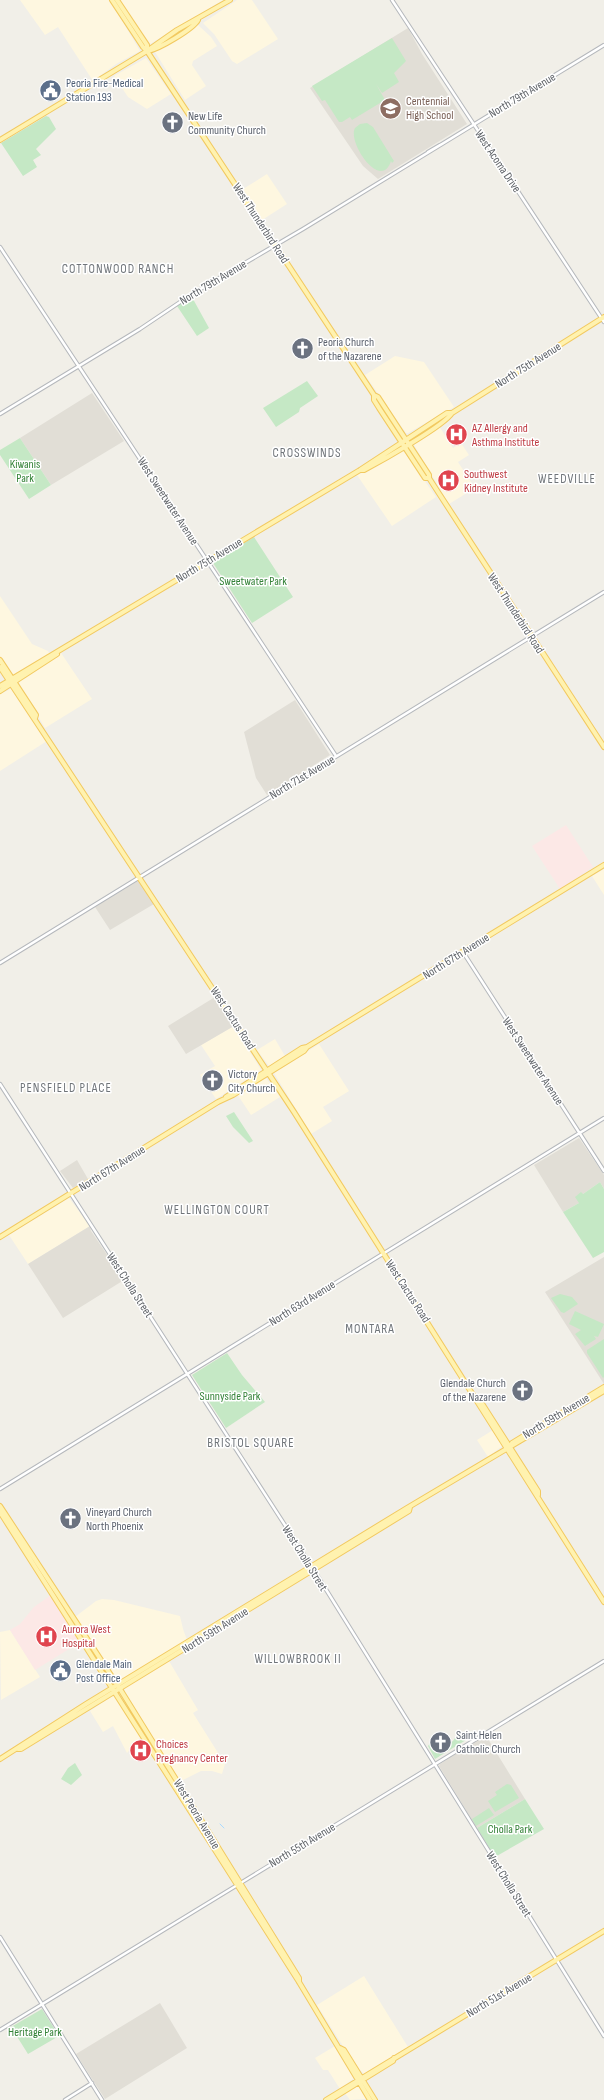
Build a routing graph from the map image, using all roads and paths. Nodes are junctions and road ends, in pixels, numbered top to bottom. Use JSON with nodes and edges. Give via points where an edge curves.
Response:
{"nodes":[{"id":1,"x":112,"y":0,"type":"edge"},
{"id":2,"x":117,"y":0,"type":"edge"},
{"id":3,"x":230,"y":0,"type":"edge"},
{"id":4,"x":392,"y":0,"type":"edge"},
{"id":5,"x":604,"y":45,"type":"edge"},
{"id":6,"x":148,"y":51,"type":"junction"},
{"id":7,"x":473,"y":124,"type":"junction"},
{"id":8,"x":0,"y":140,"type":"edge"},
{"id":9,"x":276,"y":245,"type":"junction"},
{"id":10,"x":0,"y":247,"type":"edge"},
{"id":11,"x":603,"y":319,"type":"edge"},
{"id":12,"x":79,"y":366,"type":"junction"},
{"id":13,"x":374,"y":395,"type":"junction"},
{"id":14,"x":452,"y":413,"type":"junction"},
{"id":15,"x":0,"y":414,"type":"edge"},
{"id":16,"x":406,"y":439,"type":"junction"},
{"id":17,"x":402,"y":442,"type":"junction"},
{"id":18,"x":409,"y":443,"type":"junction"},
{"id":19,"x":405,"y":446,"type":"junction"},
{"id":20,"x":360,"y":470,"type":"junction"},
{"id":21,"x":429,"y":478,"type":"junction"},
{"id":22,"x":208,"y":561,"type":"junction"},
{"id":23,"x":604,"y":592,"type":"edge"},
{"id":24,"x":532,"y":636,"type":"junction"},
{"id":25,"x":57,"y":652,"type":"junction"},
{"id":26,"x":0,"y":660,"type":"edge"},
{"id":27,"x":0,"y":667,"type":"edge"},
{"id":28,"x":12,"y":681,"type":"junction"},
{"id":29,"x":0,"y":686,"type":"edge"},
{"id":30,"x":0,"y":691,"type":"edge"},
{"id":31,"x":604,"y":748,"type":"edge"},
{"id":32,"x":336,"y":756,"type":"junction"},
{"id":33,"x":604,"y":865,"type":"edge"},
{"id":34,"x":140,"y":876,"type":"junction"},
{"id":35,"x":463,"y":952,"type":"junction"},
{"id":36,"x":0,"y":963,"type":"edge"},
{"id":37,"x":268,"y":1072,"type":"junction"},
{"id":38,"x":0,"y":1084,"type":"edge"},
{"id":39,"x":604,"y":1118,"type":"edge"},
{"id":40,"x":580,"y":1134,"type":"junction"},
{"id":41,"x":604,"y":1171,"type":"edge"},
{"id":42,"x":71,"y":1193,"type":"junction"},
{"id":43,"x":0,"y":1237,"type":"edge"},
{"id":44,"x":384,"y":1253,"type":"junction"},
{"id":45,"x":187,"y":1374,"type":"junction"},
{"id":46,"x":604,"y":1387,"type":"edge"},
{"id":47,"x":604,"y":1391,"type":"edge"},
{"id":48,"x":509,"y":1447,"type":"junction"},
{"id":49,"x":0,"y":1489,"type":"edge"},
{"id":50,"x":0,"y":1506,"type":"edge"},
{"id":51,"x":0,"y":1512,"type":"edge"},
{"id":52,"x":22,"y":1547,"type":"junction"},
{"id":53,"x":39,"y":1564,"type":"junction"},
{"id":54,"x":312,"y":1568,"type":"junction"},
{"id":55,"x":604,"y":1602,"type":"edge"},
{"id":56,"x":93,"y":1652,"type":"junction"},
{"id":57,"x":604,"y":1660,"type":"edge"},
{"id":58,"x":117,"y":1685,"type":"junction"},
{"id":59,"x":112,"y":1688,"type":"junction"},
{"id":60,"x":120,"y":1690,"type":"junction"},
{"id":61,"x":115,"y":1692,"type":"junction"},
{"id":62,"x":86,"y":1704,"type":"junction"},
{"id":63,"x":74,"y":1718,"type":"junction"},
{"id":64,"x":18,"y":1748,"type":"junction"},
{"id":65,"x":0,"y":1759,"type":"edge"},
{"id":66,"x":434,"y":1764,"type":"junction"},
{"id":67,"x":238,"y":1884,"type":"junction"},
{"id":68,"x":604,"y":1930,"type":"edge"},
{"id":69,"x":0,"y":1937,"type":"edge"},
{"id":70,"x":556,"y":1960,"type":"junction"},
{"id":71,"x":42,"y":2004,"type":"junction"},
{"id":72,"x":0,"y":2030,"type":"edge"},
{"id":73,"x":604,"y":2036,"type":"edge"},
{"id":74,"x":360,"y":2080,"type":"junction"},
{"id":75,"x":92,"y":2083,"type":"junction"},
{"id":76,"x":65,"y":2100,"type":"edge"},
{"id":77,"x":102,"y":2100,"type":"edge"},
{"id":78,"x":326,"y":2100,"type":"edge"},
{"id":79,"x":330,"y":2100,"type":"edge"},
{"id":80,"x":370,"y":2100,"type":"edge"},
{"id":81,"x":375,"y":2100,"type":"edge"}],
"edges":[{"from":1,"to":6,"type":"main road","name":"West Thunderbird Road"},
{"from":2,"to":6,"type":"main road","name":"West Thunderbird Road"},
{"from":3,"to":6,"type":"main road","via":[[198,20],[196,24],[154,50]]},
{"from":4,"to":7,"type":"street","name":"West Acoma Drive"},
{"from":5,"to":7,"type":"street","name":"North 79th Avenue"},
{"from":6,"to":8,"type":"main road"},
{"from":6,"to":9,"type":"main road","name":"West Thunderbird Road"},
{"from":7,"to":9,"type":"street","name":"North 79th Avenue"},
{"from":7,"to":11,"type":"street","name":"West Acoma Drive"},
{"from":9,"to":12,"type":"street","name":"North 79th Avenue"},
{"from":9,"to":13,"type":"main road","name":"West Thunderbird Road"},
{"from":10,"to":12,"type":"street","name":"West Sweetwater Avenue"},
{"from":11,"to":14,"type":"main road","name":"North 75th Avenue"},
{"from":12,"to":15,"type":"street","name":"North 79th Avenue"},
{"from":12,"to":22,"type":"street","name":"West Sweetwater Avenue"},
{"from":13,"to":16,"type":"main road","name":"West Thunderbird Road","via":[[378,397]]},
{"from":13,"to":17,"type":"main road","name":"West Thunderbird Road","via":[[374,400]]},
{"from":14,"to":16,"type":"main road","name":"North 75th Avenue","via":[[447,413]]},
{"from":14,"to":18,"type":"main road","name":"North 75th Avenue"},
{"from":16,"to":17,"type":"main road","name":"North 75th Avenue"},
{"from":16,"to":18,"type":"main road","name":"West Thunderbird Road"},
{"from":17,"to":19,"type":"main road","name":"West Thunderbird Road"},
{"from":17,"to":20,"type":"main road","name":"North 75th Avenue"},
{"from":18,"to":19,"type":"main road","name":"North 75th Avenue"},
{"from":18,"to":21,"type":"main road","name":"West Thunderbird Road"},
{"from":19,"to":20,"type":"main road","name":"North 75th Avenue"},
{"from":19,"to":21,"type":"main road","name":"West Thunderbird Road","via":[[425,478]]},
{"from":20,"to":22,"type":"main road","name":"North 75th Avenue"},
{"from":21,"to":24,"type":"main road","name":"West Thunderbird Road"},
{"from":22,"to":25,"type":"main road","name":"North 75th Avenue"},
{"from":22,"to":32,"type":"street","name":"West Sweetwater Avenue"},
{"from":23,"to":24,"type":"street","name":"North 71st Avenue"},
{"from":24,"to":31,"type":"main road","name":"West Thunderbird Road"},
{"from":24,"to":32,"type":"street","name":"North 71st Avenue"},
{"from":25,"to":28,"type":"main road","name":"North 75th Avenue"},
{"from":25,"to":28,"type":"main road","name":"North 75th Avenue","via":[[47,662]]},
{"from":26,"to":28,"type":"main road","name":"West Cactus Road"},
{"from":27,"to":28,"type":"main road","name":"West Cactus Road"},
{"from":28,"to":29,"type":"main road","name":"North 75th Avenue"},
{"from":28,"to":30,"type":"main road","name":"North 75th Avenue"},
{"from":28,"to":34,"type":"main road","name":"West Cactus Road","via":[[33,717]]},
{"from":32,"to":34,"type":"street","name":"North 71st Avenue"},
{"from":33,"to":35,"type":"main road","name":"North 67th Avenue"},
{"from":34,"to":36,"type":"street","name":"North 71st Avenue"},
{"from":34,"to":37,"type":"main road","name":"West Cactus Road"},
{"from":35,"to":37,"type":"main road","name":"North 67th Avenue"},
{"from":35,"to":40,"type":"street","name":"West Sweetwater Avenue"},
{"from":37,"to":42,"type":"main road","name":"North 67th Avenue"},
{"from":37,"to":44,"type":"main road","name":"West Cactus Road"},
{"from":38,"to":42,"type":"street","name":"West Cholla Street"},
{"from":39,"to":40,"type":"street","name":"North 63rd Avenue"},
{"from":40,"to":41,"type":"street","name":"West Sweetwater Avenue"},
{"from":40,"to":44,"type":"street","name":"North 63rd Avenue"},
{"from":42,"to":43,"type":"main road","name":"North 67th Avenue"},
{"from":42,"to":45,"type":"street","name":"West Cholla Street"},
{"from":44,"to":45,"type":"street","name":"North 63rd Avenue"},
{"from":44,"to":48,"type":"main road","name":"West Cactus Road"},
{"from":45,"to":49,"type":"street","name":"North 63rd Avenue"},
{"from":45,"to":54,"type":"street","name":"West Cholla Street"},
{"from":46,"to":48,"type":"main road","name":"North 59th Avenue"},
{"from":47,"to":48,"type":"main road","name":"North 59th Avenue"},
{"from":48,"to":54,"type":"main road","name":"North 59th Avenue"},
{"from":48,"to":55,"type":"main road","name":"West Cactus Road"},
{"from":50,"to":53,"type":"main road","name":"West Peoria Avenue"},
{"from":51,"to":52,"type":"main road","name":"West Peoria Avenue"},
{"from":52,"to":53,"type":"main road","via":[[36,1564]]},
{"from":52,"to":56,"type":"main road","name":"West Peoria Avenue"},
{"from":53,"to":56,"type":"main road","name":"West Peoria Avenue"},
{"from":54,"to":58,"type":"main road","name":"North 59th Avenue"},
{"from":54,"to":60,"type":"main road","name":"North 59th Avenue"},
{"from":54,"to":66,"type":"street","name":"West Cholla Street"},
{"from":56,"to":58,"type":"main road","name":"West Peoria Avenue"},
{"from":56,"to":59,"type":"main road","name":"West Peoria Avenue"},
{"from":57,"to":66,"type":"street","name":"North 55th Avenue"},
{"from":58,"to":59,"type":"main road","name":"North 59th Avenue"},
{"from":58,"to":60,"type":"main road","name":"West Peoria Avenue"},
{"from":59,"to":61,"type":"main road","name":"West Peoria Avenue"},
{"from":59,"to":62,"type":"main road","name":"North 59th Avenue"},
{"from":60,"to":61,"type":"main road","name":"North 59th Avenue"},
{"from":60,"to":67,"type":"main road","name":"West Peoria Avenue"},
{"from":61,"to":63,"type":"main road","name":"North 59th Avenue"},
{"from":61,"to":67,"type":"main road","name":"West Peoria Avenue"},
{"from":62,"to":63,"type":"main road"},
{"from":62,"to":64,"type":"main road","name":"North 59th Avenue"},
{"from":63,"to":64,"type":"main road","name":"North 59th Avenue","via":[[21,1749]]},
{"from":64,"to":65,"type":"main road","name":"North 59th Avenue"},
{"from":66,"to":67,"type":"street","name":"North 55th Avenue"},
{"from":66,"to":70,"type":"street","name":"West Cholla Street"},
{"from":67,"to":71,"type":"street","name":"North 55th Avenue"},
{"from":67,"to":74,"type":"main road","name":"West Peoria Avenue","via":[[340,2048],[344,2050]]},
{"from":68,"to":70,"type":"main road","name":"North 51st Avenue"},
{"from":69,"to":71,"type":"street"},
{"from":70,"to":73,"type":"street","name":"West Cholla Street"},
{"from":70,"to":74,"type":"main road","name":"North 51st Avenue"},
{"from":71,"to":72,"type":"street","name":"North 55th Avenue"},
{"from":71,"to":75,"type":"street"},
{"from":74,"to":78,"type":"main road","name":"North 51st Avenue"},
{"from":74,"to":79,"type":"main road","name":"North 51st Avenue"},
{"from":74,"to":80,"type":"main road","name":"West Peoria Avenue"},
{"from":74,"to":81,"type":"main road","name":"West Peoria Avenue"},
{"from":75,"to":76,"type":"street"},
{"from":75,"to":77,"type":"street"}]}
